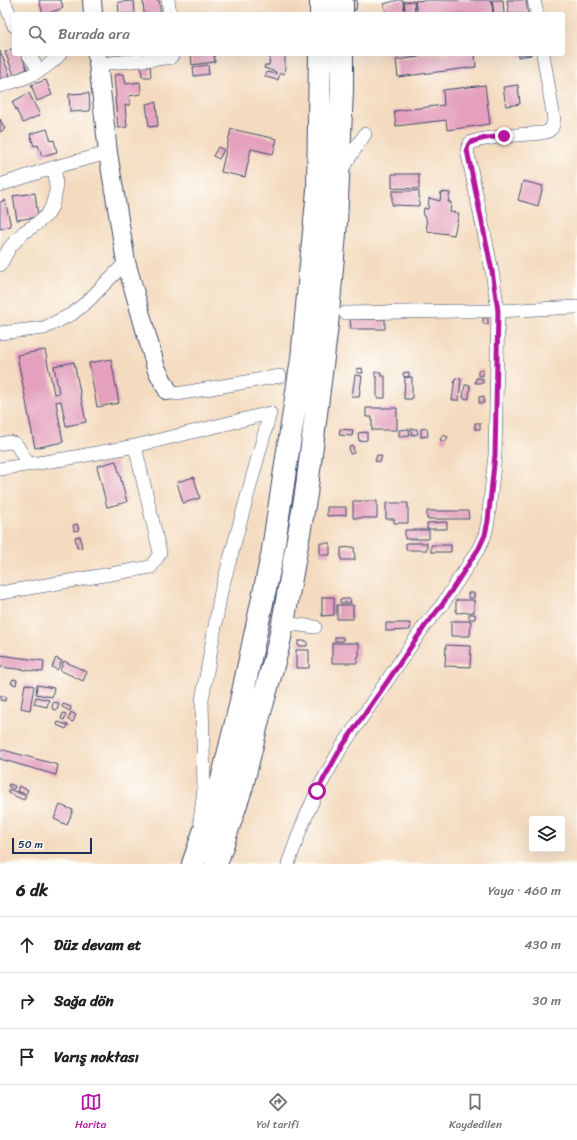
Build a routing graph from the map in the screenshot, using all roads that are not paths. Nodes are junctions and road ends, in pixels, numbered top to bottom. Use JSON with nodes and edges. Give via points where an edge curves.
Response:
{"nodes":[{"id":1,"x":3,"y":0,"type":"edge"},
{"id":2,"x":168,"y":0,"type":"edge"},
{"id":3,"x":321,"y":0,"type":"edge"},
{"id":4,"x":342,"y":0,"type":"edge"},
{"id":5,"x":534,"y":0,"type":"edge"},
{"id":6,"x":170,"y":12,"type":"edge"},
{"id":7,"x":321,"y":12,"type":"edge"},
{"id":8,"x":342,"y":12,"type":"edge"},
{"id":9,"x":537,"y":12,"type":"edge"},
{"id":10,"x":12,"y":20,"type":"edge"},
{"id":11,"x":29,"y":56,"type":"edge"},
{"id":12,"x":58,"y":56,"type":"edge"},
{"id":13,"x":172,"y":56,"type":"edge"},
{"id":14,"x":320,"y":56,"type":"edge"},
{"id":15,"x":342,"y":56,"type":"edge"},
{"id":16,"x":544,"y":56,"type":"edge"},
{"id":17,"x":97,"y":59,"type":"edge"},
{"id":18,"x":40,"y":71,"type":"junction"},
{"id":19,"x":0,"y":86,"type":"edge"},
{"id":20,"x":365,"y":134,"type":"dead end"},
{"id":21,"x":108,"y":154,"type":"junction"},
{"id":22,"x":55,"y":167,"type":"junction"},
{"id":23,"x":338,"y":176,"type":"junction"},
{"id":24,"x":0,"y":185,"type":"edge"},
{"id":25,"x":126,"y":262,"type":"junction"},
{"id":26,"x":0,"y":265,"type":"edge"},
{"id":27,"x":577,"y":307,"type":"edge"},
{"id":28,"x":498,"y":311,"type":"junction"},
{"id":29,"x":345,"y":312,"type":"dead end"},
{"id":30,"x":0,"y":334,"type":"edge"},
{"id":31,"x":280,"y":376,"type":"dead end"},
{"id":32,"x":168,"y":391,"type":"joint"},
{"id":33,"x":0,"y":444,"type":"edge"},
{"id":34,"x":135,"y":446,"type":"junction"},
{"id":35,"x":29,"y":465,"type":"junction"},
{"id":36,"x":0,"y":469,"type":"edge"},
{"id":37,"x":0,"y":593,"type":"edge"},
{"id":38,"x":283,"y":623,"type":"junction"},
{"id":39,"x":316,"y":627,"type":"dead end"},
{"id":40,"x":195,"y":859,"type":"edge"},
{"id":41,"x":216,"y":864,"type":"edge"},
{"id":42,"x":288,"y":864,"type":"edge"}],
"edges":[{"from":1,"to":10,"type":"street"},
{"from":2,"to":6,"type":"street"},
{"from":3,"to":7,"type":"highway"},
{"from":4,"to":8,"type":"highway"},
{"from":5,"to":9,"type":"street"},
{"from":11,"to":18,"type":"street"},
{"from":12,"to":18,"type":"street"},
{"from":13,"to":17,"type":"street"},
{"from":14,"to":40,"type":"highway","via":[[318,190],[302,360],[272,556],[222,780]]},
{"from":15,"to":23,"type":"highway"},
{"from":16,"to":28,"type":"street","via":[[554,119],[552,128],[542,133],[474,141],[468,146]]},
{"from":17,"to":21,"type":"street"},
{"from":18,"to":19,"type":"street"},
{"from":20,"to":23,"type":"street"},
{"from":21,"to":22,"type":"street"},
{"from":21,"to":25,"type":"street"},
{"from":22,"to":24,"type":"street"},
{"from":22,"to":26,"type":"street","via":[[56,191],[48,214],[24,232],[10,247]]},
{"from":23,"to":38,"type":"highway","via":[[319,399],[306,494]]},
{"from":25,"to":30,"type":"street","via":[[72,314],[44,328]]},
{"from":25,"to":32,"type":"street","via":[[156,368]]},
{"from":27,"to":28,"type":"street"},
{"from":28,"to":29,"type":"street"},
{"from":28,"to":42,"type":"street","via":[[495,455],[485,535],[442,605],[341,748],[317,791]]},
{"from":31,"to":32,"type":"street","via":[[177,394]]},
{"from":33,"to":35,"type":"street","via":[[16,444]]},
{"from":34,"to":35,"type":"street"},
{"from":34,"to":37,"type":"street","via":[[160,553],[151,567]]},
{"from":34,"to":40,"type":"street","via":[[270,413],[221,592],[202,700],[204,789]]},
{"from":35,"to":36,"type":"street"},
{"from":38,"to":39,"type":"street"},
{"from":38,"to":41,"type":"highway","via":[[242,786]]}]}
